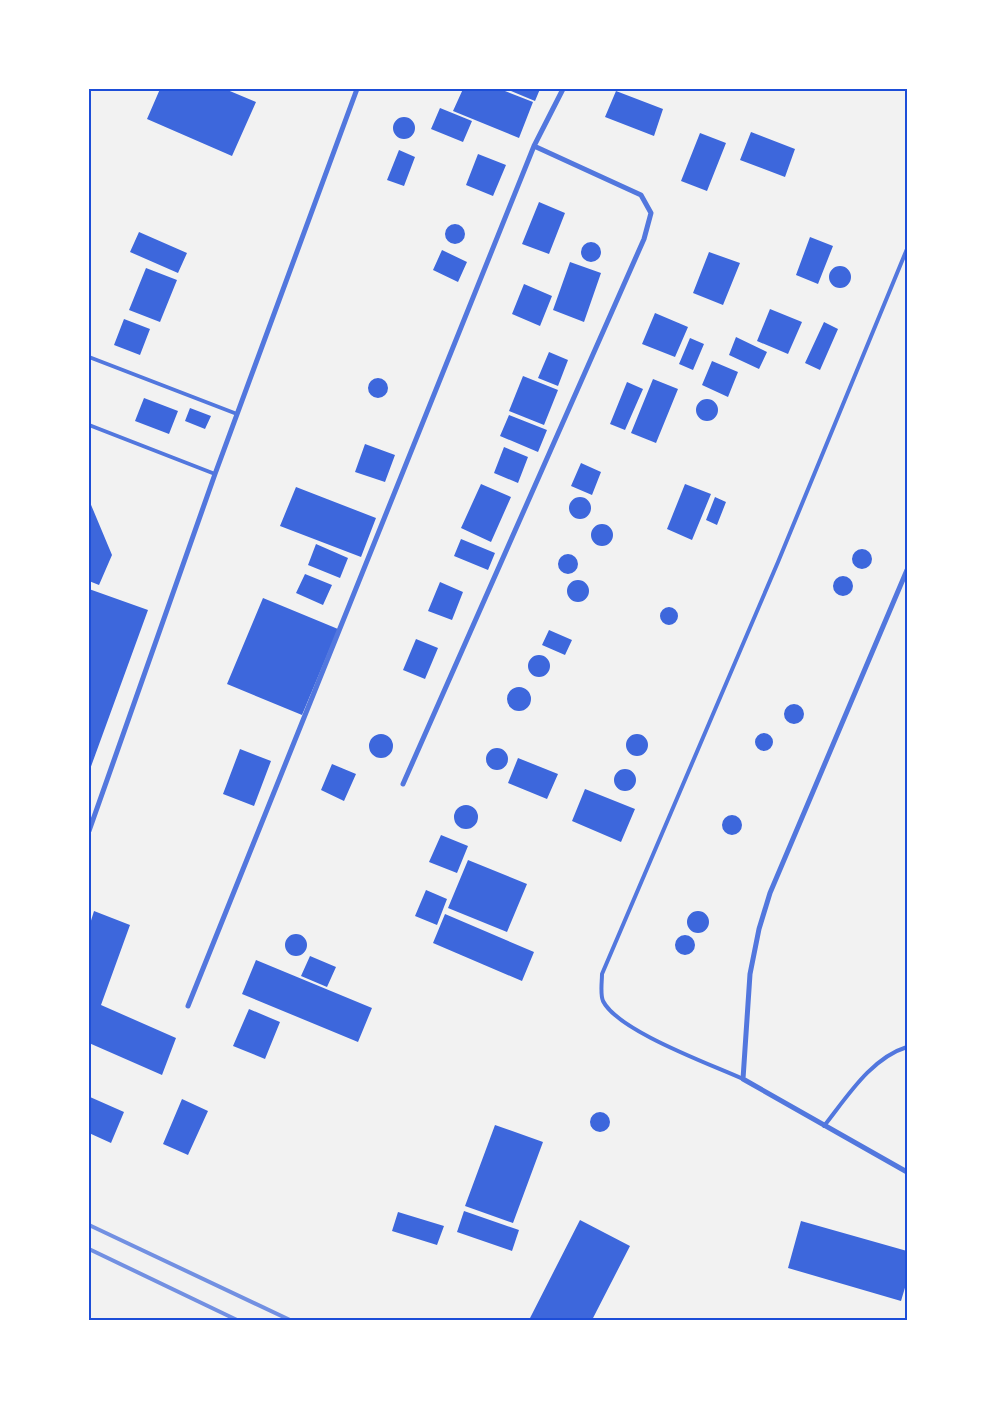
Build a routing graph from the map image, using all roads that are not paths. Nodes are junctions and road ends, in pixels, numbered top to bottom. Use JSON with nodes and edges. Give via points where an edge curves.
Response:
{"nodes":[{"id":1,"x":357,"y":89,"type":"edge"},
{"id":2,"x":563,"y":89,"type":"edge"},
{"id":3,"x":534,"y":146,"type":"junction"},
{"id":4,"x":907,"y":249,"type":"edge"},
{"id":5,"x":89,"y":357,"type":"edge"},
{"id":6,"x":237,"y":414,"type":"junction"},
{"id":7,"x":89,"y":425,"type":"edge"},
{"id":8,"x":215,"y":474,"type":"junction"},
{"id":9,"x":907,"y":570,"type":"edge"},
{"id":10,"x":403,"y":784,"type":"dead end"},
{"id":11,"x":89,"y":831,"type":"edge"},
{"id":12,"x":188,"y":1006,"type":"dead end"},
{"id":13,"x":907,"y":1047,"type":"edge"},
{"id":14,"x":743,"y":1079,"type":"junction"},
{"id":15,"x":824,"y":1126,"type":"junction"},
{"id":16,"x":907,"y":1172,"type":"edge"}],
"edges":[{"from":1,"to":6,"type":"street"},
{"from":2,"to":3,"type":"street"},
{"from":3,"to":10,"type":"street","via":[[641,195],[652,213],[644,239]]},
{"from":3,"to":12,"type":"street"},
{"from":4,"to":14,"type":"lane","via":[[602,974],[602,1000],[616,1017],[644,1034]]},
{"from":5,"to":6,"type":"lane"},
{"from":6,"to":8,"type":"street"},
{"from":7,"to":8,"type":"lane"},
{"from":8,"to":11,"type":"street"},
{"from":9,"to":14,"type":"street","via":[[770,893],[750,974]]},
{"from":13,"to":15,"type":"lane","via":[[894,1051],[863,1078]]},
{"from":14,"to":15,"type":"street"},
{"from":15,"to":16,"type":"street"}]}
